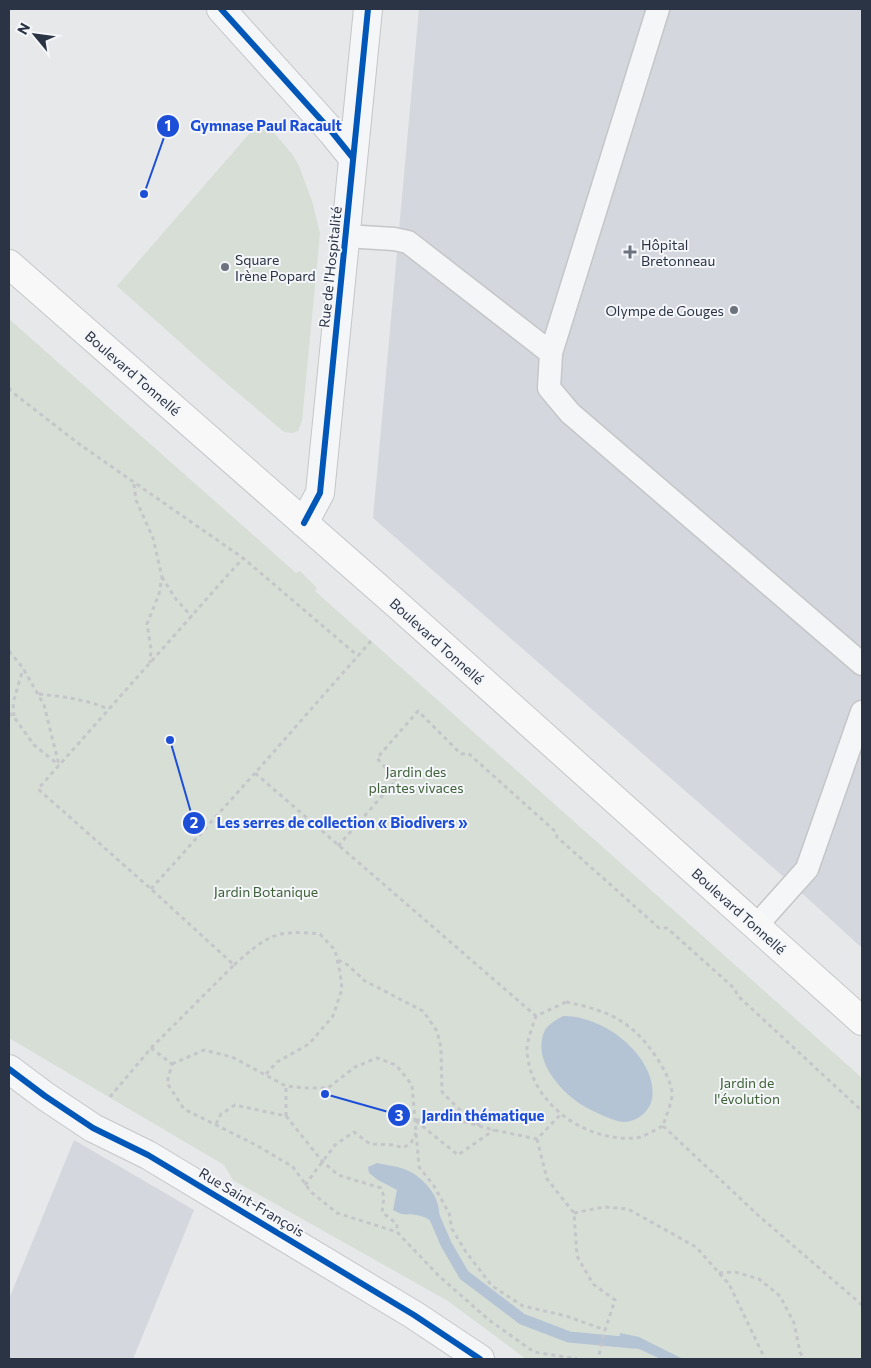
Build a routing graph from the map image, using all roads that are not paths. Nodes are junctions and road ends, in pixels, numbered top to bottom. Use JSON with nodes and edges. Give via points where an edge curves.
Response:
{"nodes":[{"id":1,"x":221,"y":9,"type":"edge"},
{"id":2,"x":368,"y":9,"type":"edge"},
{"id":3,"x":658,"y":9,"type":"edge"},
{"id":4,"x":353,"y":158,"type":"junction"},
{"id":5,"x":345,"y":236,"type":"junction"},
{"id":6,"x":9,"y":264,"type":"edge"},
{"id":7,"x":551,"y":353,"type":"junction"},
{"id":8,"x":304,"y":523,"type":"junction"},
{"id":9,"x":862,"y":664,"type":"edge"},
{"id":10,"x":862,"y":712,"type":"edge"},
{"id":11,"x":756,"y":926,"type":"junction"},
{"id":12,"x":862,"y":1021,"type":"edge"},
{"id":13,"x":9,"y":1069,"type":"edge"},
{"id":14,"x":480,"y":1359,"type":"edge"}],
"edges":[{"from":1,"to":4,"type":"street"},
{"from":2,"to":4,"type":"street","name":"Rue de l'Hospitalité"},
{"from":3,"to":7,"type":"lane"},
{"from":4,"to":5,"type":"street","name":"Rue de l'Hospitalité"},
{"from":5,"to":7,"type":"lane","via":[[408,242]]},
{"from":5,"to":8,"type":"street","name":"Rue de l'Hospitalité","via":[[320,493]]},
{"from":6,"to":8,"type":"main road","name":"Boulevard Tonnellé"},
{"from":7,"to":9,"type":"lane","via":[[550,388],[570,413]]},
{"from":8,"to":11,"type":"main road","name":"Boulevard Tonnellé"},
{"from":10,"to":11,"type":"lane","via":[[807,869]]},
{"from":11,"to":12,"type":"main road","name":"Boulevard Tonnellé"},
{"from":13,"to":14,"type":"street","name":"Rue Saint-François","via":[[93,1128],[148,1155],[414,1315]]}]}
